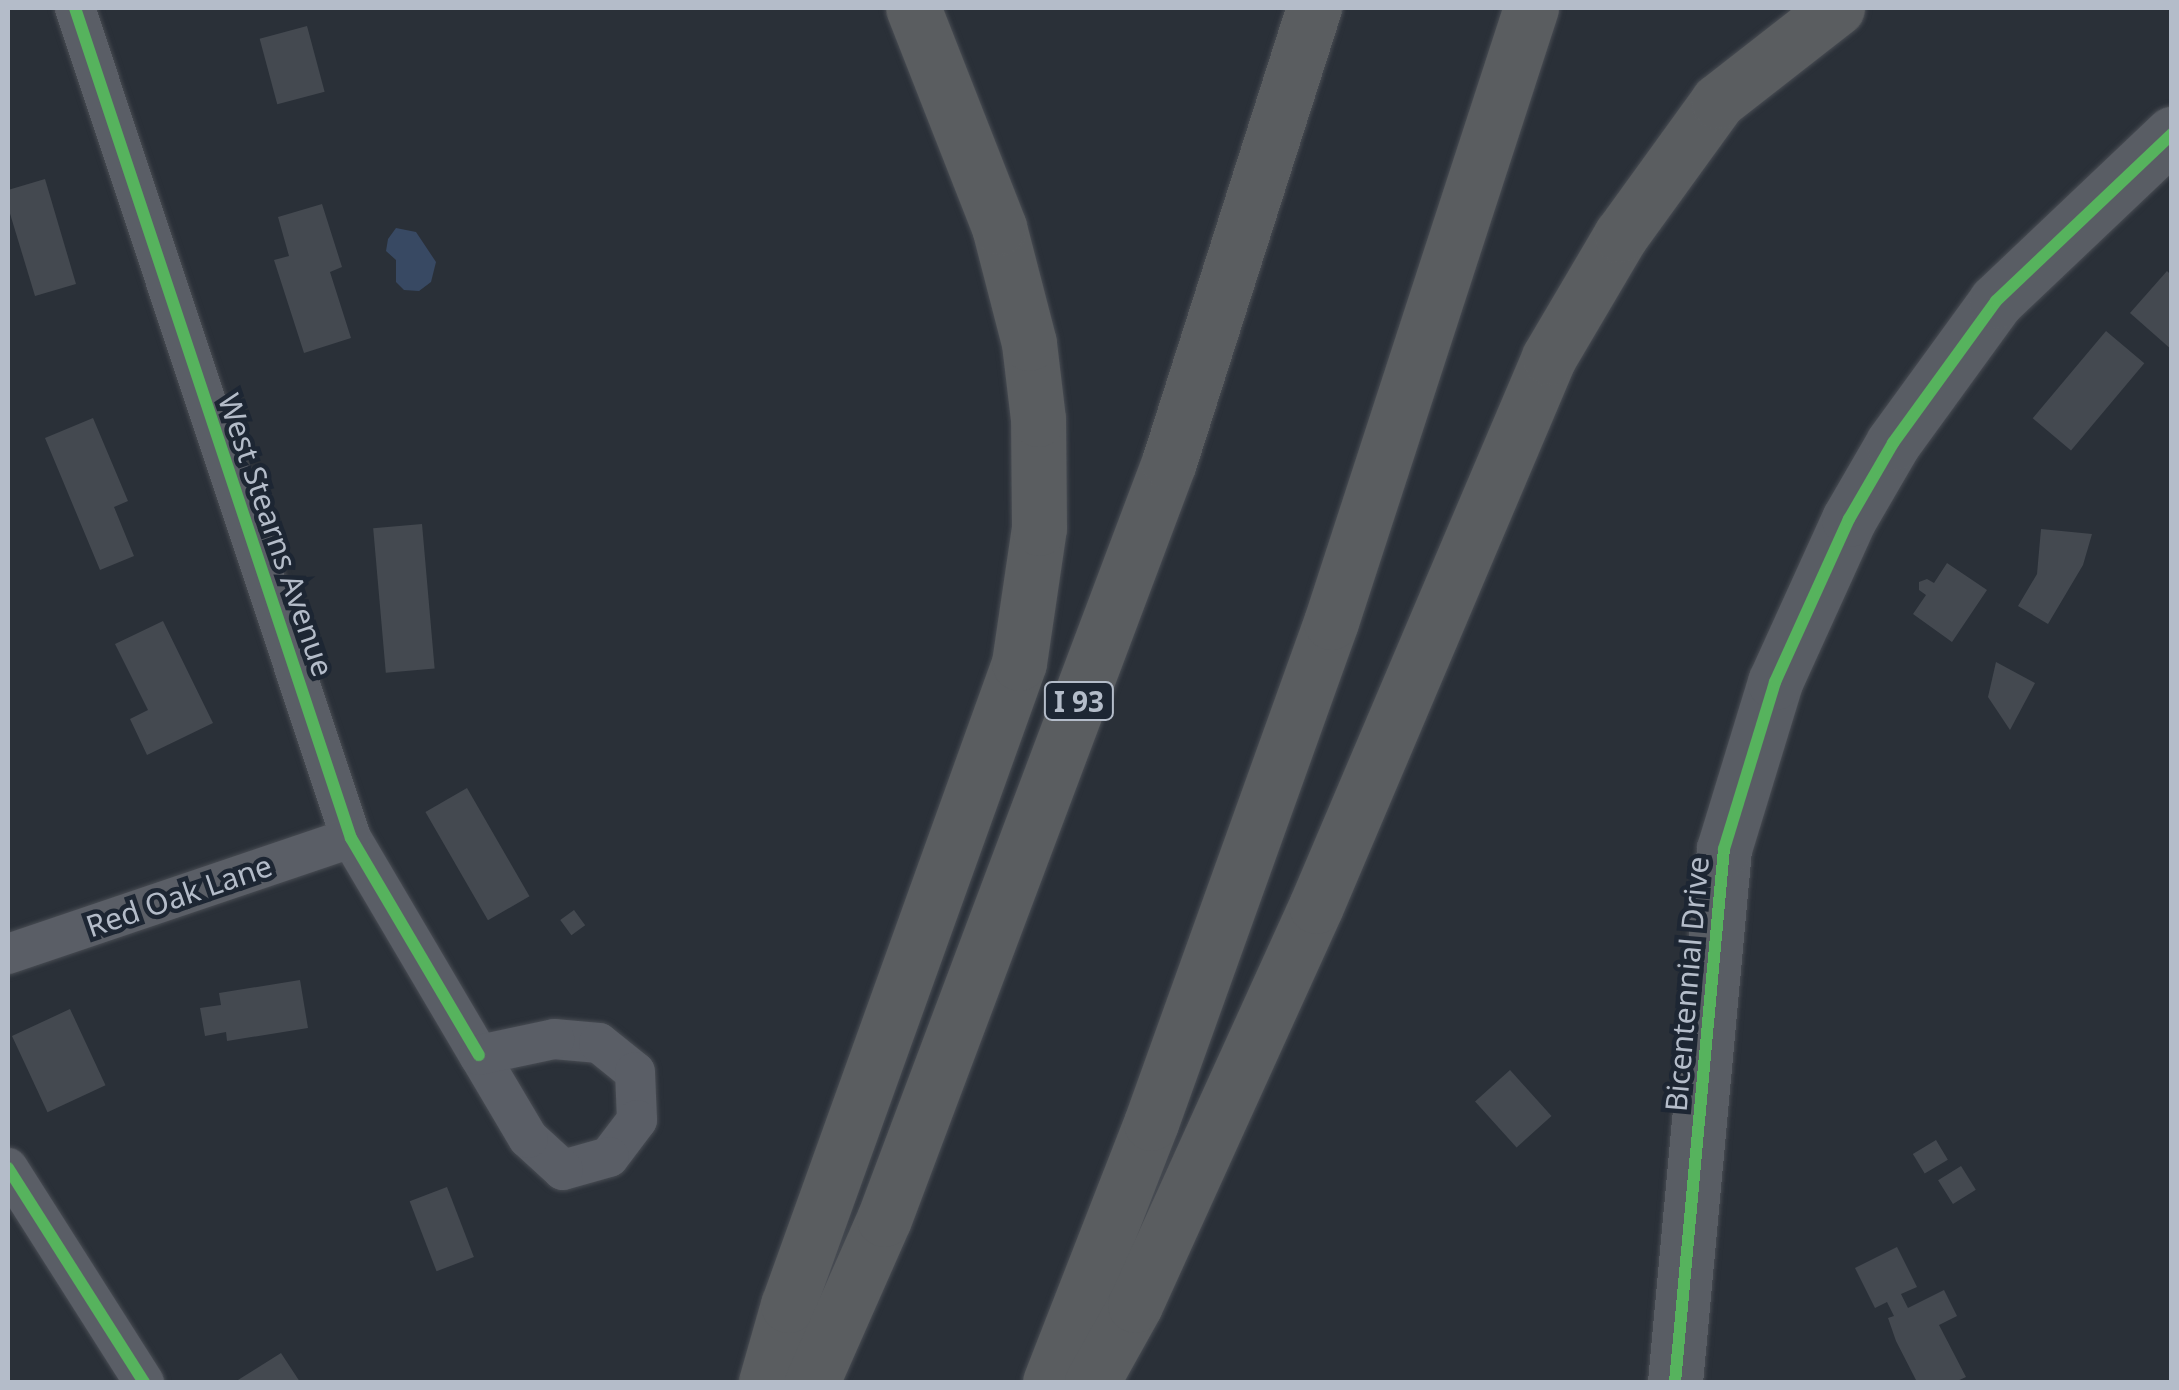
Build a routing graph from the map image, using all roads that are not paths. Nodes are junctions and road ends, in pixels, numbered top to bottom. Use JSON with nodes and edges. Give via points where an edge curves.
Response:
{"nodes":[{"id":1,"x":75,"y":8,"type":"edge"},
{"id":2,"x":913,"y":8,"type":"edge"},
{"id":3,"x":1314,"y":8,"type":"edge"},
{"id":4,"x":1530,"y":8,"type":"edge"},
{"id":5,"x":1837,"y":8,"type":"edge"},
{"id":6,"x":2172,"y":134,"type":"edge"},
{"id":7,"x":351,"y":838,"type":"junction"},
{"id":8,"x":8,"y":954,"type":"edge"},
{"id":9,"x":479,"y":1055,"type":"dead end"},
{"id":10,"x":8,"y":1168,"type":"edge"},
{"id":11,"x":144,"y":1382,"type":"edge"},
{"id":12,"x":766,"y":1382,"type":"edge"},
{"id":13,"x":812,"y":1382,"type":"edge"},
{"id":14,"x":1050,"y":1382,"type":"edge"},
{"id":15,"x":1092,"y":1382,"type":"edge"},
{"id":16,"x":1675,"y":1382,"type":"edge"}],
"edges":[{"from":1,"to":7,"type":"street","name":"West Stearns Avenue"},
{"from":2,"to":12,"type":"highway","via":[[999,226],[1029,343],[1039,528],[1019,663]]},
{"from":3,"to":13,"type":"highway","number":"I 93","via":[[1169,462],[884,1219]]},
{"from":4,"to":14,"type":"highway","via":[[1324,641]]},
{"from":5,"to":15,"type":"highway","via":[[1718,101],[1621,235],[1549,357],[1316,906],[1135,1305]]},
{"from":6,"to":16,"type":"street","name":"Bicentennial Drive","via":[[1984,317],[1893,443],[1849,519],[1775,682],[1724,849]]},
{"from":7,"to":8,"type":"street","name":"Red Oak Lane"},
{"from":7,"to":9,"type":"street","name":"West Stearns Avenue"},
{"from":10,"to":11,"type":"street"}]}
